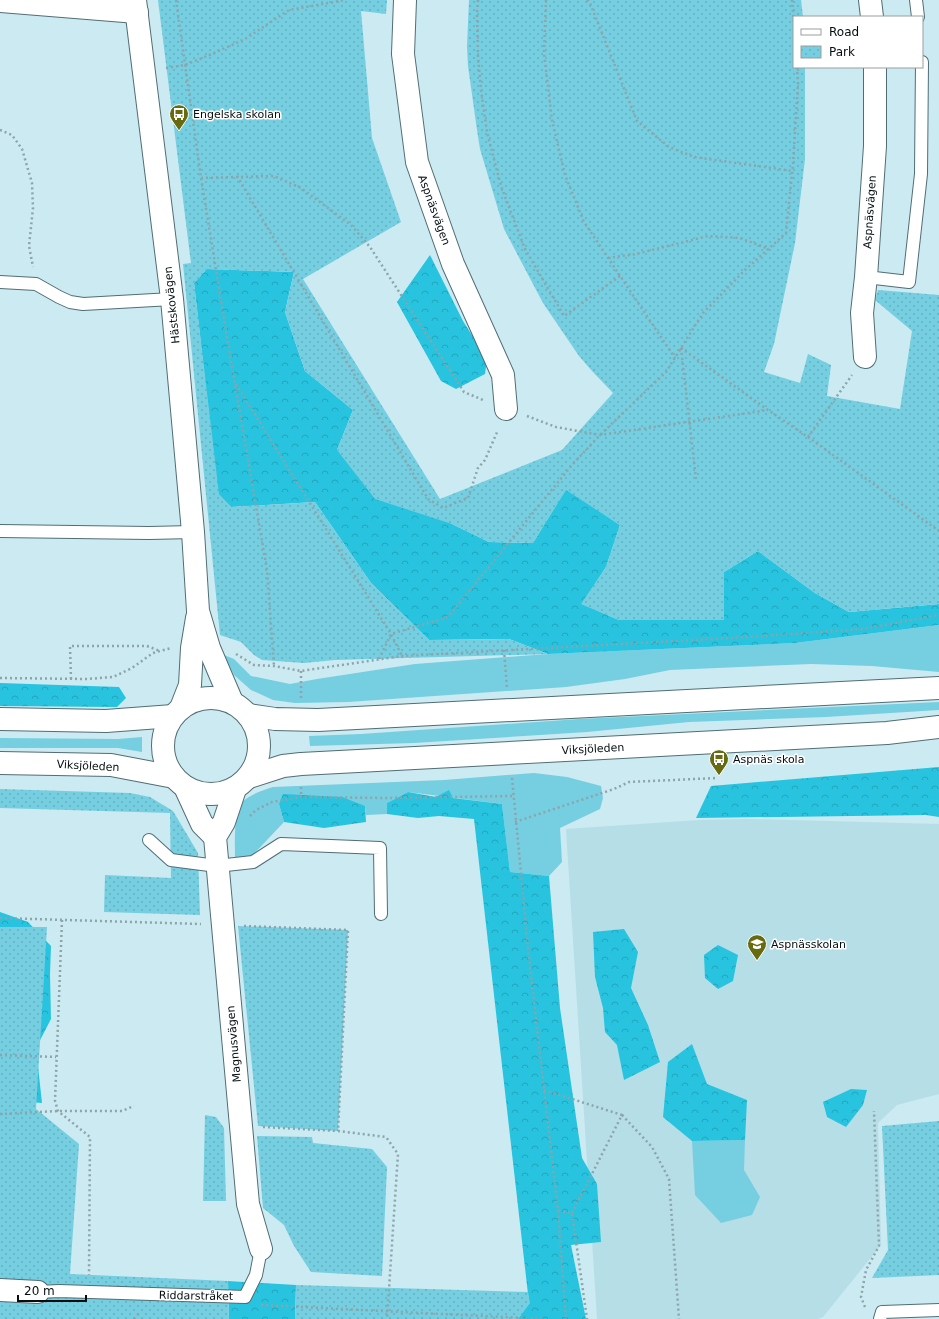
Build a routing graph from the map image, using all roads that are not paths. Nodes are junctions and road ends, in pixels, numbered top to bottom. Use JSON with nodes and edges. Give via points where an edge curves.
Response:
{"nodes":[{"id":1,"x":405,"y":0,"type":"edge"},
{"id":2,"x":870,"y":0,"type":"edge"},
{"id":3,"x":916,"y":0,"type":"edge"},
{"id":4,"x":0,"y":1,"type":"edge"},
{"id":5,"x":136,"y":6,"type":"edge"},
{"id":6,"x":872,"y":16,"type":"edge"},
{"id":7,"x":918,"y":16,"type":"edge"},
{"id":8,"x":875,"y":68,"type":"edge"},
{"id":9,"x":922,"y":68,"type":"edge"},
{"id":10,"x":866,"y":277,"type":"junction"},
{"id":11,"x":0,"y":282,"type":"edge"},
{"id":12,"x":172,"y":299,"type":"junction"},
{"id":13,"x":865,"y":358,"type":"road end"},
{"id":14,"x":506,"y":409,"type":"road end"},
{"id":15,"x":0,"y":531,"type":"edge"},
{"id":16,"x":193,"y":532,"type":"junction"},
{"id":17,"x":201,"y":648,"type":"junction"},
{"id":18,"x":939,"y":688,"type":"edge"},
{"id":19,"x":240,"y":708,"type":"junction"},
{"id":20,"x":177,"y":712,"type":"junction"},
{"id":21,"x":0,"y":719,"type":"edge"},
{"id":22,"x":939,"y":727,"type":"edge"},
{"id":23,"x":887,"y":733,"type":"junction"},
{"id":24,"x":939,"y":734,"type":"edge"},
{"id":25,"x":0,"y":763,"type":"edge"},
{"id":26,"x":179,"y":782,"type":"junction"},
{"id":27,"x":242,"y":783,"type":"junction"},
{"id":28,"x":215,"y":837,"type":"junction"},
{"id":29,"x":149,"y":840,"type":"dead end"},
{"id":30,"x":216,"y":866,"type":"junction"},
{"id":31,"x":380,"y":914,"type":"dead end"},
{"id":32,"x":261,"y":1249,"type":"joint"},
{"id":33,"x":0,"y":1290,"type":"edge"},
{"id":34,"x":38,"y":1292,"type":"joint"},
{"id":35,"x":939,"y":1310,"type":"edge"},
{"id":36,"x":880,"y":1319,"type":"edge"}],
"edges":[{"from":1,"to":14,"type":"street","name":"Aspnäsvägen","via":[[403,54],[417,162],[453,264],[503,375]]},
{"from":2,"to":6,"type":"street"},
{"from":3,"to":7,"type":"lane"},
{"from":4,"to":5,"type":"street"},
{"from":5,"to":12,"type":"street","name":"Hästskovägen"},
{"from":8,"to":10,"type":"street","name":"Aspnäsvägen","via":[[875,146]]},
{"from":9,"to":10,"type":"lane","via":[[921,174],[909,282]]},
{"from":10,"to":13,"type":"street","name":"Aspnäsvägen","via":[[862,313]]},
{"from":11,"to":12,"type":"lane","via":[[36,284],[70,302],[83,304]]},
{"from":12,"to":16,"type":"street","name":"Hästskovägen"},
{"from":15,"to":16,"type":"lane"},
{"from":16,"to":17,"type":"street","name":"Hästskovägen"},
{"from":17,"to":19,"type":"street"},
{"from":17,"to":20,"type":"street","name":"Hästskovägen","via":[[190,685]]},
{"from":18,"to":19,"type":"street","via":[[318,720],[275,719]]},
{"from":19,"to":20,"type":"street","via":[[215,698],[197,700]]},
{"from":19,"to":27,"type":"street","via":[[255,726],[260,752],[256,765]]},
{"from":20,"to":21,"type":"street","via":[[106,721]]},
{"from":20,"to":26,"type":"street","via":[[167,728],[163,740],[163,754],[167,766]]},
{"from":22,"to":23,"type":"street","name":"Viksjöleden"},
{"from":23,"to":24,"type":"street"},
{"from":23,"to":27,"type":"street","name":"Viksjöleden","via":[[301,764],[283,766]]},
{"from":25,"to":26,"type":"street","name":"Viksjöleden","via":[[111,765]]},
{"from":26,"to":27,"type":"street","via":[[198,793],[216,794]]},
{"from":26,"to":28,"type":"street","via":[[202,824]]},
{"from":27,"to":28,"type":"street"},
{"from":28,"to":30,"type":"street","name":"Magnusvägen"},
{"from":29,"to":30,"type":"lane","via":[[171,860]]},
{"from":30,"to":31,"type":"lane","via":[[253,862],[281,844],[380,848]]},
{"from":30,"to":32,"type":"street","name":"Magnusvägen","via":[[248,1204]]},
{"from":32,"to":34,"type":"lane","name":"Riddarstråket","via":[[256,1275],[245,1297]]},
{"from":33,"to":34,"type":"street","name":"Riddarstråket"},
{"from":35,"to":36,"type":"lane","via":[[882,1312]]}]}
